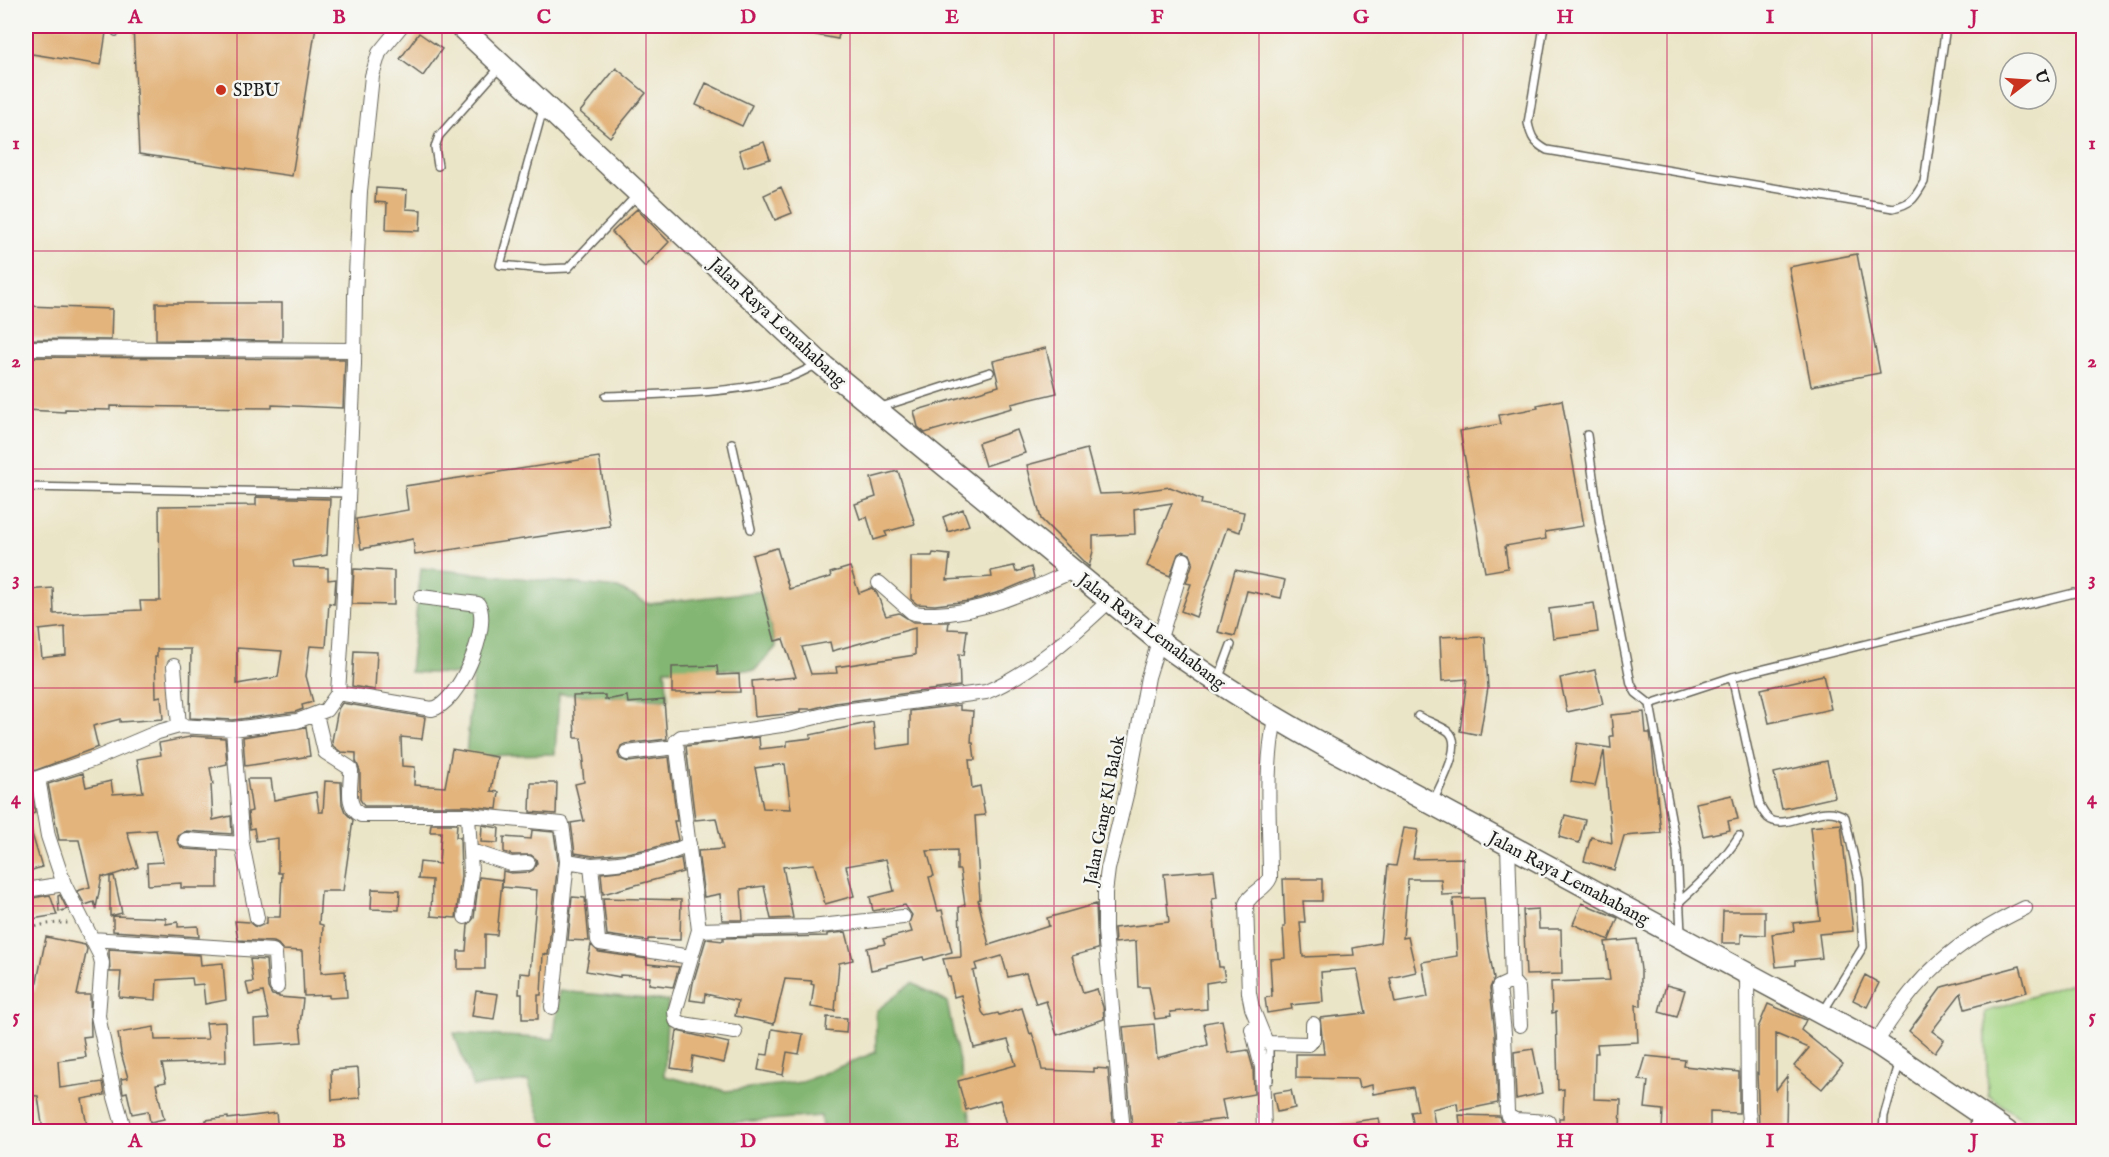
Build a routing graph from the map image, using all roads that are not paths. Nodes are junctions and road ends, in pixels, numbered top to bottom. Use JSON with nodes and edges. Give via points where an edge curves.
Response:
{"nodes":[{"id":1,"x":401,"y":26,"type":"edge"},
{"id":2,"x":460,"y":26,"type":"edge"},
{"id":3,"x":1544,"y":26,"type":"edge"},
{"id":4,"x":1946,"y":26,"type":"edge"},
{"id":5,"x":503,"y":64,"type":"junction"},
{"id":6,"x":544,"y":104,"type":"junction"},
{"id":7,"x":438,"y":166,"type":"dead end"},
{"id":8,"x":639,"y":193,"type":"junction"},
{"id":9,"x":26,"y":348,"type":"edge"},
{"id":10,"x":354,"y":350,"type":"junction"},
{"id":11,"x":820,"y":363,"type":"junction"},
{"id":12,"x":990,"y":372,"type":"dead end"},
{"id":13,"x":606,"y":396,"type":"dead end"},
{"id":14,"x":875,"y":409,"type":"junction"},
{"id":15,"x":1587,"y":435,"type":"dead end"},
{"id":16,"x":732,"y":443,"type":"dead end"},
{"id":17,"x":26,"y":488,"type":"edge"},
{"id":18,"x":349,"y":493,"type":"junction"},
{"id":19,"x":752,"y":529,"type":"dead end"},
{"id":20,"x":1184,"y":560,"type":"dead end"},
{"id":21,"x":1073,"y":571,"type":"junction"},
{"id":22,"x":879,"y":583,"type":"dead end"},
{"id":23,"x":2084,"y":596,"type":"edge"},
{"id":24,"x":420,"y":597,"type":"dead end"},
{"id":25,"x":1109,"y":601,"type":"junction"},
{"id":26,"x":1159,"y":641,"type":"junction"},
{"id":27,"x":1232,"y":645,"type":"dead end"},
{"id":28,"x":174,"y":666,"type":"dead end"},
{"id":29,"x":1732,"y":677,"type":"junction"},
{"id":30,"x":1217,"y":683,"type":"junction"},
{"id":31,"x":338,"y":693,"type":"junction"},
{"id":32,"x":1650,"y":704,"type":"junction"},
{"id":33,"x":316,"y":714,"type":"junction"},
{"id":34,"x":1418,"y":716,"type":"dead end"},
{"id":35,"x":1275,"y":719,"type":"junction"},
{"id":36,"x":179,"y":726,"type":"junction"},
{"id":37,"x":233,"y":729,"type":"junction"},
{"id":38,"x":676,"y":747,"type":"junction"},
{"id":39,"x":627,"y":753,"type":"dead end"},
{"id":40,"x":32,"y":779,"type":"edge"},
{"id":41,"x":1432,"y":805,"type":"junction"},
{"id":42,"x":468,"y":815,"type":"junction"},
{"id":43,"x":1739,"y":836,"type":"dead end"},
{"id":44,"x":186,"y":840,"type":"dead end"},
{"id":45,"x":242,"y":844,"type":"junction"},
{"id":46,"x":689,"y":844,"type":"junction"},
{"id":47,"x":1508,"y":845,"type":"junction"},
{"id":48,"x":471,"y":851,"type":"junction"},
{"id":49,"x":567,"y":861,"type":"junction"},
{"id":50,"x":528,"y":863,"type":"dead end"},
{"id":51,"x":591,"y":866,"type":"junction"},
{"id":52,"x":64,"y":884,"type":"junction"},
{"id":53,"x":26,"y":890,"type":"edge"},
{"id":54,"x":1679,"y":902,"type":"junction"},
{"id":55,"x":2025,"y":908,"type":"dead end"},
{"id":56,"x":465,"y":917,"type":"dead end"},
{"id":57,"x":903,"y":917,"type":"dead end"},
{"id":58,"x":257,"y":918,"type":"dead end"},
{"id":59,"x":699,"y":930,"type":"junction"},
{"id":60,"x":92,"y":939,"type":"junction"},
{"id":61,"x":1681,"y":939,"type":"junction"},
{"id":62,"x":691,"y":957,"type":"junction"},
{"id":63,"x":1247,"y":964,"type":"junction"},
{"id":64,"x":1747,"y":974,"type":"junction"},
{"id":65,"x":1512,"y":981,"type":"junction"},
{"id":66,"x":277,"y":987,"type":"dead end"},
{"id":67,"x":552,"y":1007,"type":"dead end"},
{"id":68,"x":1822,"y":1014,"type":"junction"},
{"id":69,"x":1313,"y":1024,"type":"dead end"},
{"id":70,"x":1520,"y":1025,"type":"dead end"},
{"id":71,"x":735,"y":1032,"type":"dead end"},
{"id":72,"x":1269,"y":1043,"type":"junction"},
{"id":73,"x":1876,"y":1043,"type":"junction"},
{"id":74,"x":1900,"y":1058,"type":"junction"},
{"id":75,"x":1269,"y":1080,"type":"dead end"},
{"id":76,"x":1975,"y":1121,"type":"edge"},
{"id":77,"x":125,"y":1131,"type":"edge"},
{"id":78,"x":1123,"y":1131,"type":"edge"},
{"id":79,"x":1264,"y":1131,"type":"edge"},
{"id":80,"x":1548,"y":1131,"type":"edge"},
{"id":81,"x":1750,"y":1131,"type":"edge"},
{"id":82,"x":1883,"y":1131,"type":"edge"},
{"id":83,"x":2007,"y":1131,"type":"edge"}],
"edges":[{"from":1,"to":10,"type":"street","via":[[380,53],[372,76],[360,191]]},
{"from":2,"to":5,"type":"main road","name":"Jalan Raya Lemahabang"},
{"from":3,"to":4,"type":"lane","via":[[1528,123],[1536,144],[1547,150],[1893,208],[1914,200],[1924,182]]},
{"from":5,"to":6,"type":"main road","name":"Jalan Raya Lemahabang"},
{"from":5,"to":7,"type":"lane","via":[[439,136],[435,147]]},
{"from":6,"to":8,"type":"main road","name":"Jalan Raya Lemahabang"},
{"from":6,"to":8,"type":"lane","via":[[500,265],[568,268]]},
{"from":8,"to":11,"type":"main road","name":"Jalan Raya Lemahabang"},
{"from":9,"to":10,"type":"street"},
{"from":10,"to":18,"type":"street"},
{"from":11,"to":13,"type":"lane","via":[[786,379],[754,386]]},
{"from":11,"to":14,"type":"main road","name":"Jalan Raya Lemahabang"},
{"from":12,"to":14,"type":"lane"},
{"from":14,"to":21,"type":"main road","name":"Jalan Raya Lemahabang"},
{"from":15,"to":32,"type":"lane","via":[[1631,684]]},
{"from":16,"to":19,"type":"lane"},
{"from":17,"to":18,"type":"lane"},
{"from":18,"to":31,"type":"street"},
{"from":20,"to":26,"type":"street","name":"Jalan Gang Kl Balok"},
{"from":21,"to":22,"type":"street","via":[[974,609],[940,614],[912,612]]},
{"from":21,"to":25,"type":"main road","name":"Jalan Raya Lemahabang"},
{"from":23,"to":29,"type":"lane","via":[[2074,593]]},
{"from":24,"to":31,"type":"street","via":[[470,602],[482,610],[483,620],[468,669],[446,702],[432,709]]},
{"from":25,"to":26,"type":"main road","name":"Jalan Raya Lemahabang"},
{"from":25,"to":38,"type":"street","via":[[1060,644],[1006,683],[986,692],[681,737]]},
{"from":26,"to":30,"type":"main road","name":"Jalan Raya Lemahabang"},
{"from":26,"to":78,"type":"street","name":"Jalan Gang Kl Balok","via":[[1144,694],[1105,893]]},
{"from":27,"to":30,"type":"lane"},
{"from":28,"to":36,"type":"street"},
{"from":29,"to":32,"type":"lane"},
{"from":29,"to":68,"type":"lane","via":[[1760,806],[1768,818],[1783,822],[1831,810],[1845,817],[1859,880],[1863,947]]},
{"from":30,"to":35,"type":"main road","name":"Jalan Raya Lemahabang"},
{"from":31,"to":33,"type":"street","via":[[326,710]]},
{"from":32,"to":54,"type":"lane","via":[[1677,850]]},
{"from":33,"to":37,"type":"street","via":[[297,721]]},
{"from":33,"to":42,"type":"street","via":[[325,752],[350,768],[350,802],[357,813],[369,817]]},
{"from":34,"to":41,"type":"lane","via":[[1449,732],[1455,744]]},
{"from":35,"to":41,"type":"main road","name":"Jalan Raya Lemahabang"},
{"from":35,"to":63,"type":"street","via":[[1269,766],[1270,878],[1246,904]]},
{"from":36,"to":37,"type":"street"},
{"from":36,"to":40,"type":"street"},
{"from":37,"to":45,"type":"street"},
{"from":38,"to":39,"type":"street"},
{"from":38,"to":46,"type":"street"},
{"from":40,"to":52,"type":"street"},
{"from":41,"to":47,"type":"main road","name":"Jalan Raya Lemahabang"},
{"from":42,"to":48,"type":"street"},
{"from":42,"to":49,"type":"street","via":[[562,824]]},
{"from":43,"to":54,"type":"lane","via":[[1718,866]]},
{"from":44,"to":45,"type":"street"},
{"from":45,"to":58,"type":"street"},
{"from":46,"to":51,"type":"street","via":[[670,853]]},
{"from":46,"to":59,"type":"street"},
{"from":47,"to":61,"type":"main road","name":"Jalan Raya Lemahabang"},
{"from":47,"to":65,"type":"street"},
{"from":48,"to":50,"type":"street","via":[[511,864]]},
{"from":48,"to":56,"type":"street"},
{"from":49,"to":51,"type":"street"},
{"from":49,"to":67,"type":"street"},
{"from":51,"to":62,"type":"street","via":[[600,943]]},
{"from":52,"to":53,"type":"street"},
{"from":52,"to":60,"type":"street"},
{"from":54,"to":61,"type":"lane"},
{"from":55,"to":73,"type":"street","via":[[1984,928],[1938,962],[1893,1014]]},
{"from":57,"to":59,"type":"street","via":[[811,927]]},
{"from":59,"to":62,"type":"street"},
{"from":60,"to":66,"type":"street","via":[[273,951]]},
{"from":60,"to":77,"type":"street","via":[[102,963],[98,1016]]},
{"from":61,"to":64,"type":"main road","name":"Jalan Raya Lemahabang"},
{"from":62,"to":71,"type":"street","via":[[676,1020]]},
{"from":63,"to":72,"type":"street","via":[[1252,1008]]},
{"from":63,"to":79,"type":"street","via":[[1242,972],[1243,1006],[1261,1060]]},
{"from":64,"to":68,"type":"main road","name":"Jalan Raya Lemahabang"},
{"from":64,"to":81,"type":"street"},
{"from":65,"to":70,"type":"street","via":[[1518,988]]},
{"from":65,"to":80,"type":"street","via":[[1499,987],[1507,1112],[1515,1120],[1548,1122]]},
{"from":68,"to":73,"type":"main road","name":"Jalan Raya Lemahabang"},
{"from":69,"to":72,"type":"street","via":[[1309,1044]]},
{"from":72,"to":75,"type":"lane"},
{"from":73,"to":74,"type":"main road","name":"Jalan Raya Lemahabang"},
{"from":74,"to":76,"type":"main road","name":"Jalan Raya Lemahabang"},
{"from":74,"to":82,"type":"lane"},
{"from":76,"to":83,"type":"main road","name":"Jalan Raya Lemahabang"}]}
